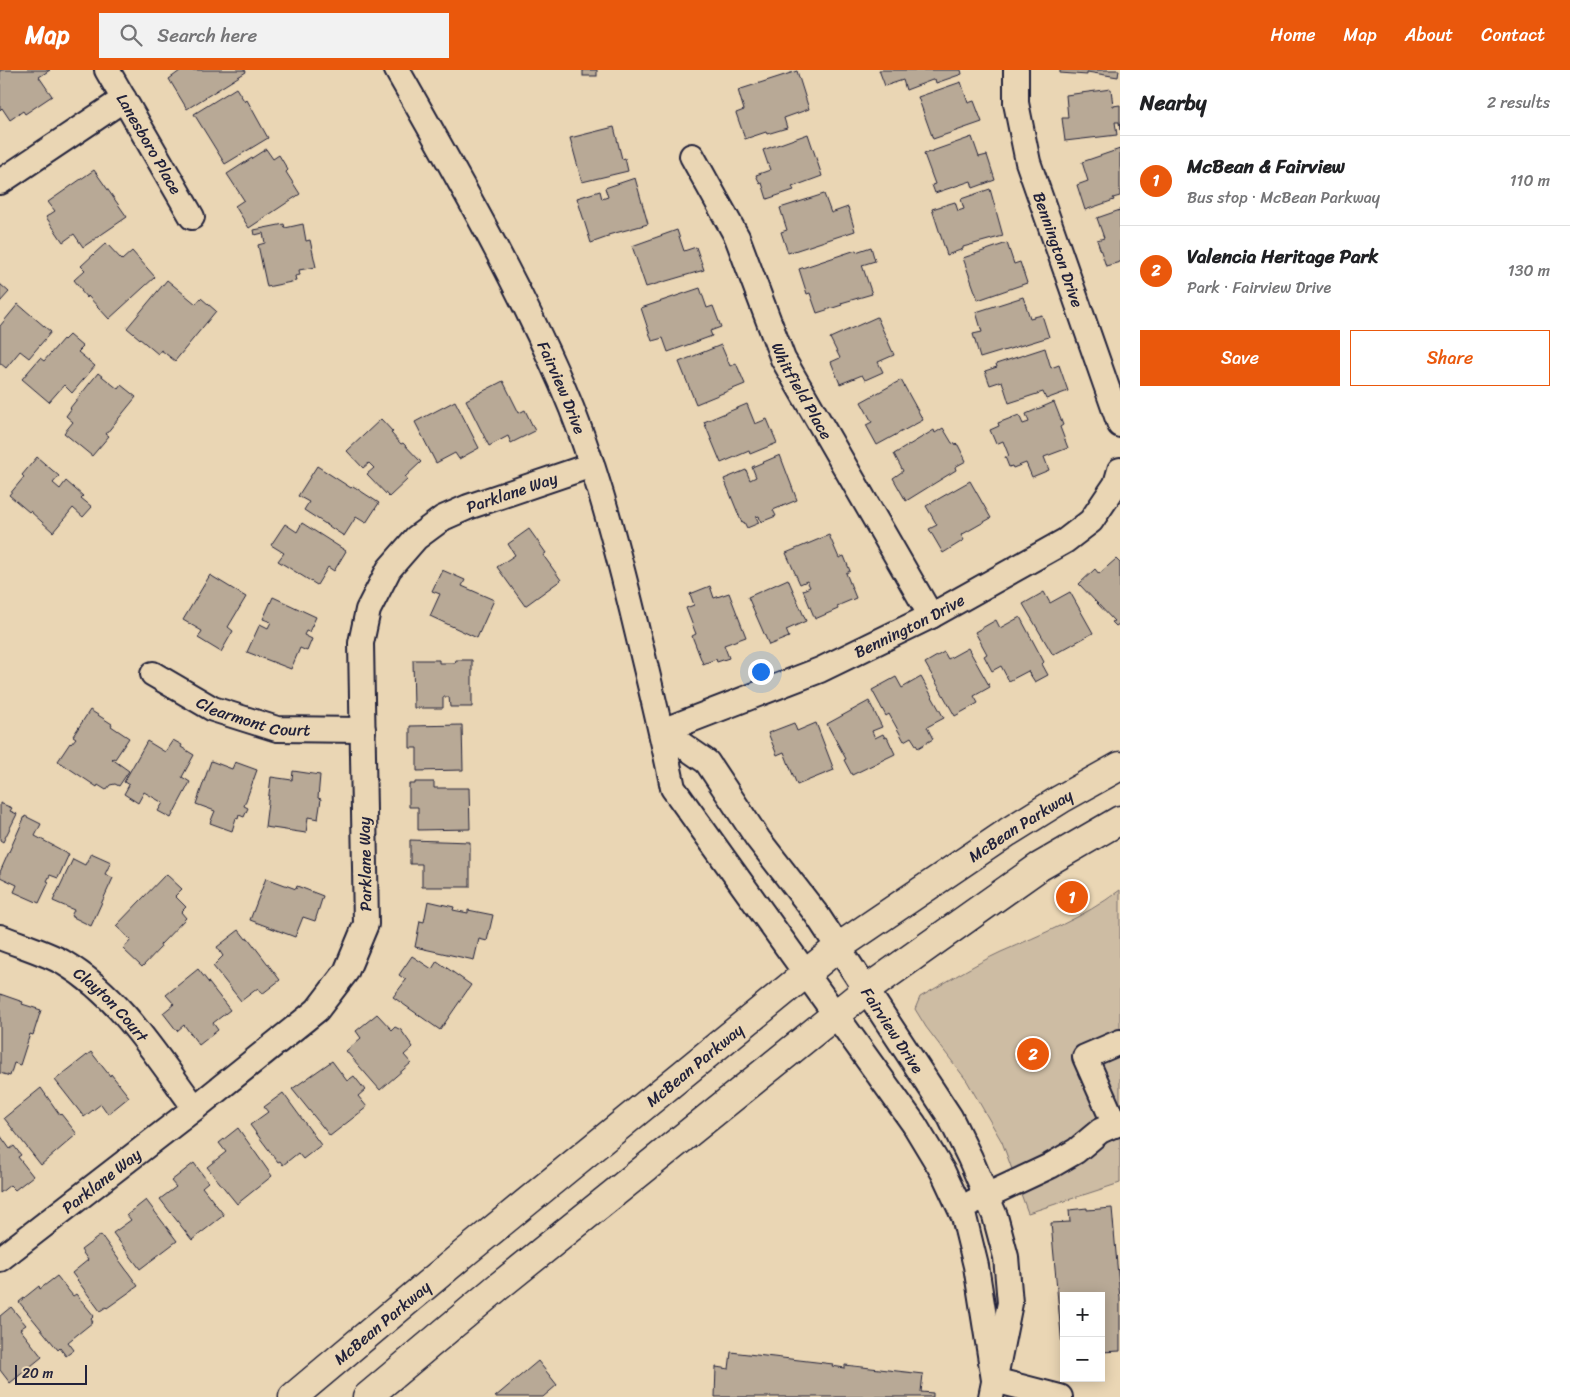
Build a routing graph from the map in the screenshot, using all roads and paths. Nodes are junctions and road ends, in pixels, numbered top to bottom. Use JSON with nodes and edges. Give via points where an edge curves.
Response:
{"nodes":[{"id":1,"x":107,"y":70,"type":"edge"},
{"id":2,"x":396,"y":70,"type":"edge"},
{"id":3,"x":1016,"y":70,"type":"edge"},
{"id":4,"x":124,"y":99,"type":"junction"},
{"id":5,"x":692,"y":156,"type":"dead end"},
{"id":6,"x":0,"y":182,"type":"edge"},
{"id":7,"x":192,"y":217,"type":"dead end"},
{"id":8,"x":1120,"y":425,"type":"edge"},
{"id":9,"x":592,"y":465,"type":"junction"},
{"id":10,"x":1120,"y":470,"type":"edge"},
{"id":11,"x":931,"y":616,"type":"junction"},
{"id":12,"x":153,"y":674,"type":"dead end"},
{"id":13,"x":363,"y":730,"type":"junction"},
{"id":14,"x":662,"y":731,"type":"junction"},
{"id":15,"x":1120,"y":766,"type":"edge"},
{"id":16,"x":1120,"y":820,"type":"edge"},
{"id":17,"x":0,"y":937,"type":"edge"},
{"id":18,"x":837,"y":948,"type":"junction"},
{"id":19,"x":806,"y":974,"type":"junction"},
{"id":20,"x":866,"y":990,"type":"junction"},
{"id":21,"x":836,"y":1014,"type":"junction"},
{"id":22,"x":1120,"y":1042,"type":"edge"},
{"id":23,"x":195,"y":1108,"type":"junction"},
{"id":24,"x":1117,"y":1124,"type":"edge"},
{"id":25,"x":987,"y":1196,"type":"junction"},
{"id":26,"x":960,"y":1208,"type":"junction"},
{"id":27,"x":0,"y":1259,"type":"edge"},
{"id":28,"x":992,"y":1389,"type":"edge"},
{"id":29,"x":293,"y":1397,"type":"edge"},
{"id":30,"x":366,"y":1397,"type":"edge"},
{"id":31,"x":1060,"y":1397,"type":"edge"}],
"edges":[{"from":1,"to":4,"type":"street","name":"Lanesboro Place"},
{"from":2,"to":9,"type":"street","name":"Fairview Drive","via":[[471,199],[524,304],[562,385]]},
{"from":3,"to":8,"type":"street","name":"Bennington Drive","via":[[1016,103],[1028,162]]},
{"from":4,"to":6,"type":"street"},
{"from":4,"to":7,"type":"street","name":"Lanesboro Place"},
{"from":5,"to":11,"type":"street","name":"Whitfield Place","via":[[737,237],[783,359]]},
{"from":9,"to":13,"type":"street","name":"Parklane Way","via":[[442,518],[416,538],[389,569],[368,610],[362,644]]},
{"from":9,"to":14,"type":"street","name":"Fairview Drive"},
{"from":10,"to":11,"type":"street","name":"Bennington Drive","via":[[1116,484],[1091,521],[1065,541]]},
{"from":11,"to":14,"type":"street","name":"Bennington Drive","via":[[820,670]]},
{"from":12,"to":13,"type":"street","name":"Clearmont Court","via":[[212,709],[277,729]]},
{"from":13,"to":23,"type":"street","name":"Parklane Way","via":[[366,924],[346,972],[317,1010]]},
{"from":14,"to":18,"type":"street","name":"Fairview Drive","via":[[707,762],[758,839],[817,915]]},
{"from":14,"to":19,"type":"street","name":"Fairview Drive","via":[[673,788]]},
{"from":15,"to":18,"type":"main road","name":"McBean Parkway","via":[[1008,832]]},
{"from":16,"to":20,"type":"main road","via":[[1038,868]]},
{"from":17,"to":23,"type":"street","name":"Clayton Court","via":[[64,963],[97,987],[126,1016]]},
{"from":18,"to":19,"type":"main road","name":"McBean Parkway"},
{"from":18,"to":20,"type":"street","name":"Fairview Drive"},
{"from":19,"to":21,"type":"street","name":"Fairview Drive"},
{"from":19,"to":29,"type":"main road","name":"McBean Parkway"},
{"from":20,"to":21,"type":"main road"},
{"from":20,"to":25,"type":"street","name":"Fairview Drive","via":[[950,1117]]},
{"from":21,"to":26,"type":"street","name":"Fairview Drive","via":[[914,1124]]},
{"from":21,"to":30,"type":"main road"},
{"from":22,"to":24,"type":"street","via":[[1085,1056]]},
{"from":23,"to":27,"type":"street","name":"Parklane Way"},
{"from":24,"to":25,"type":"street","via":[[1100,1130],[1076,1151],[1050,1166]]},
{"from":25,"to":26,"type":"street"},
{"from":25,"to":28,"type":"street","name":"Fairview Drive","via":[[1006,1257],[1010,1303]]},
{"from":26,"to":28,"type":"street","name":"Fairview Drive","via":[[976,1266]]},
{"from":28,"to":31,"type":"street"}]}
